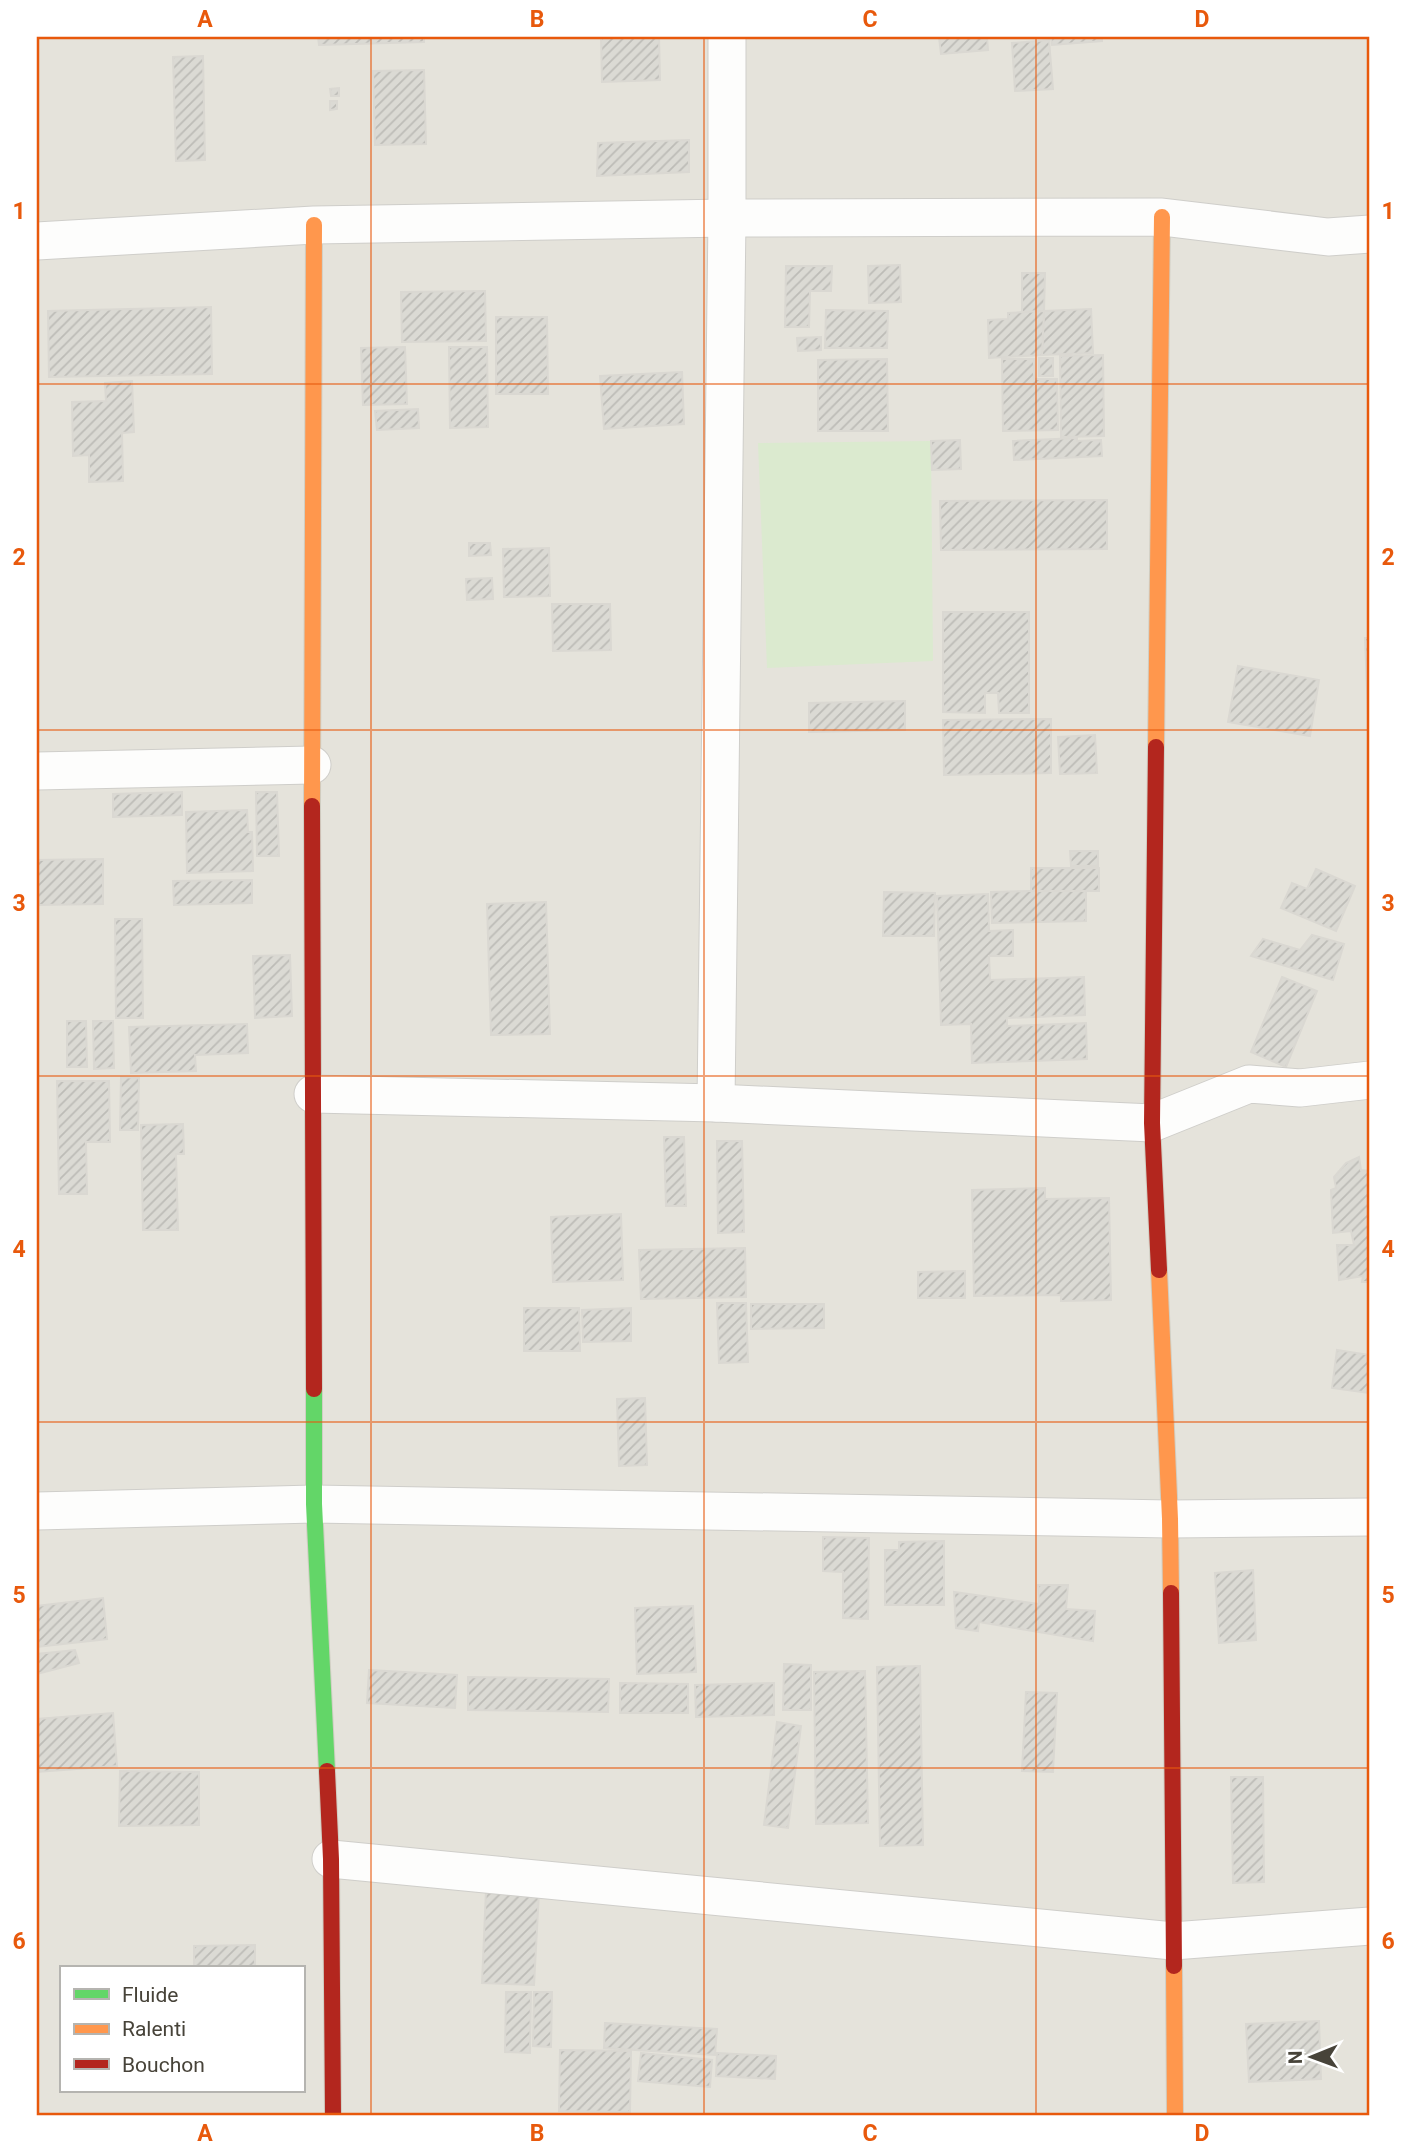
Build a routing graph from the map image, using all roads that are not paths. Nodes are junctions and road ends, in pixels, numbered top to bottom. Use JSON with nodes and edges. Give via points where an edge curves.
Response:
{"nodes":[{"id":1,"x":727,"y":37,"type":"edge"},
{"id":2,"x":1162,"y":217,"type":"junction"},
{"id":3,"x":727,"y":218,"type":"junction"},
{"id":4,"x":314,"y":225,"type":"junction"},
{"id":5,"x":1370,"y":234,"type":"edge"},
{"id":6,"x":37,"y":241,"type":"edge"},
{"id":7,"x":312,"y":765,"type":"junction"},
{"id":8,"x":37,"y":772,"type":"edge"},
{"id":9,"x":1370,"y":1080,"type":"edge"},
{"id":10,"x":313,"y":1094,"type":"junction"},
{"id":11,"x":716,"y":1102,"type":"junction"},
{"id":12,"x":1152,"y":1123,"type":"junction"},
{"id":13,"x":314,"y":1504,"type":"junction"},
{"id":14,"x":37,"y":1511,"type":"edge"},
{"id":15,"x":1370,"y":1517,"type":"edge"},
{"id":16,"x":1170,"y":1519,"type":"junction"},
{"id":17,"x":331,"y":1859,"type":"junction"},
{"id":18,"x":1370,"y":1926,"type":"edge"},
{"id":19,"x":1173,"y":1941,"type":"junction"},
{"id":20,"x":333,"y":2115,"type":"edge"},
{"id":21,"x":1175,"y":2115,"type":"edge"}],
"edges":[{"from":1,"to":3,"type":"street"},
{"from":2,"to":3,"type":"street"},
{"from":2,"to":5,"type":"street","via":[[1328,237]]},
{"from":2,"to":12,"type":"street"},
{"from":3,"to":4,"type":"street"},
{"from":3,"to":11,"type":"street"},
{"from":4,"to":6,"type":"street"},
{"from":4,"to":7,"type":"street"},
{"from":7,"to":8,"type":"street"},
{"from":7,"to":10,"type":"street"},
{"from":9,"to":12,"type":"street","via":[[1300,1088],[1249,1084]]},
{"from":10,"to":11,"type":"street"},
{"from":10,"to":13,"type":"street"},
{"from":11,"to":12,"type":"street"},
{"from":12,"to":16,"type":"street"},
{"from":13,"to":14,"type":"street"},
{"from":13,"to":16,"type":"street"},
{"from":13,"to":17,"type":"street"},
{"from":15,"to":16,"type":"street"},
{"from":16,"to":19,"type":"street"},
{"from":17,"to":19,"type":"street"},
{"from":17,"to":20,"type":"street"},
{"from":18,"to":19,"type":"street"},
{"from":19,"to":21,"type":"street"}]}
